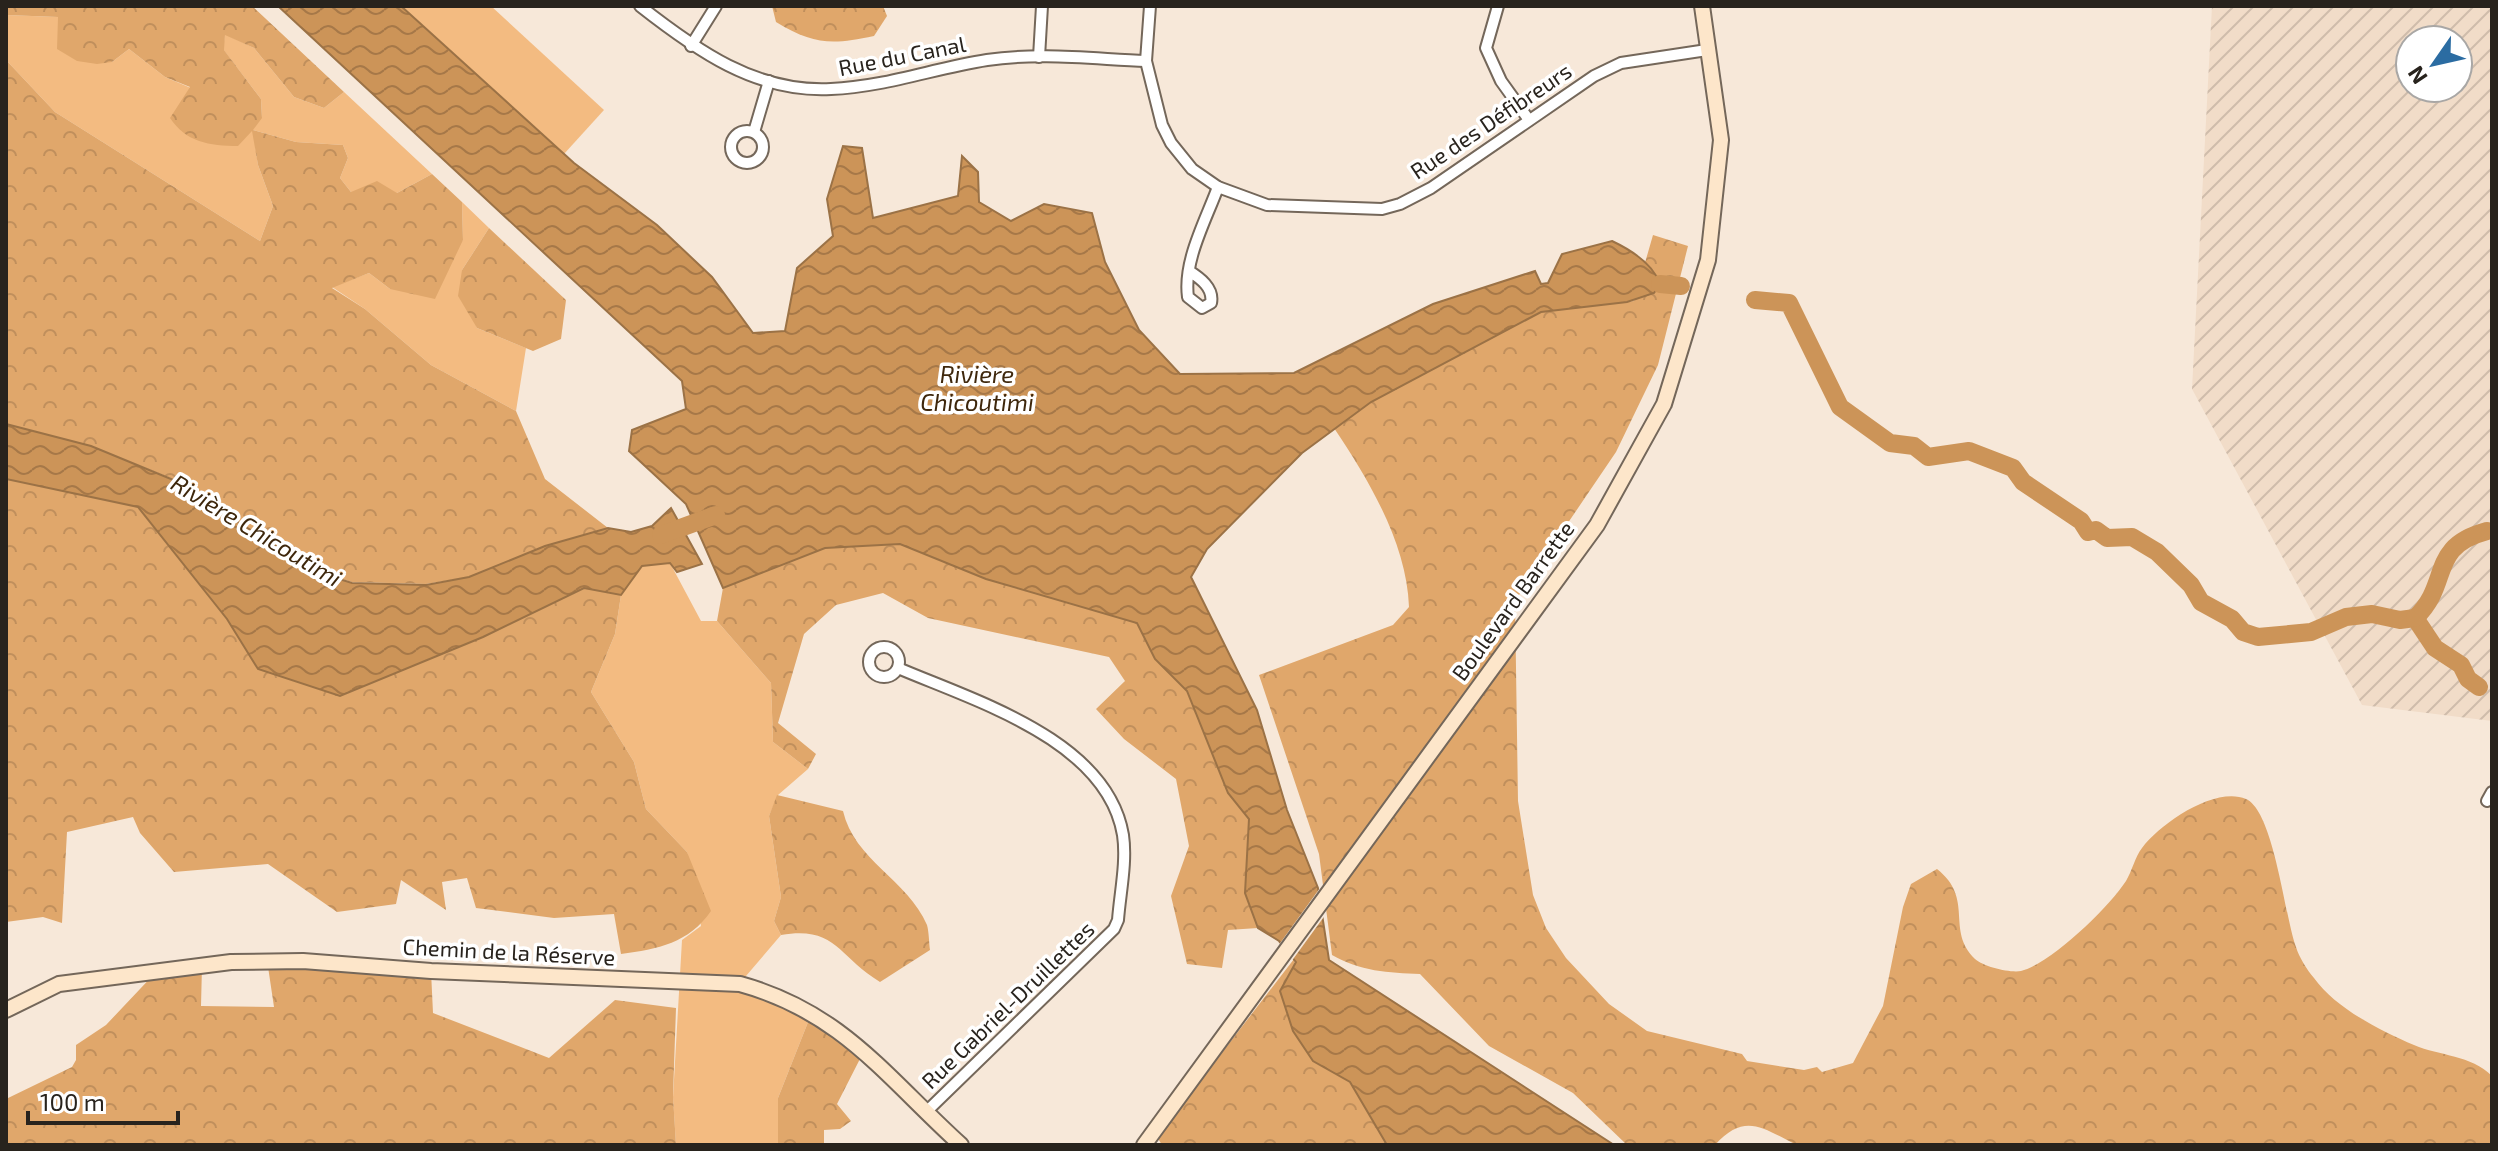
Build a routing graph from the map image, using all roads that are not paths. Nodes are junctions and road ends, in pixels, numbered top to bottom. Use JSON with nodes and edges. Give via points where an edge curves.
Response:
{"nodes":[{"id":1,"x":640,"y":6,"type":"edge"},
{"id":2,"x":716,"y":6,"type":"edge"},
{"id":3,"x":1042,"y":6,"type":"edge"},
{"id":4,"x":1150,"y":6,"type":"edge"},
{"id":5,"x":1498,"y":6,"type":"edge"},
{"id":6,"x":1702,"y":6,"type":"edge"},
{"id":7,"x":691,"y":46,"type":"junction"},
{"id":8,"x":1707,"y":50,"type":"junction"},
{"id":9,"x":1039,"y":57,"type":"junction"},
{"id":10,"x":1146,"y":61,"type":"junction"},
{"id":11,"x":769,"y":81,"type":"junction"},
{"id":12,"x":1529,"y":120,"type":"junction"},
{"id":13,"x":754,"y":132,"type":"dead end"},
{"id":14,"x":1218,"y":187,"type":"junction"},
{"id":15,"x":1189,"y":271,"type":"dead end"},
{"id":16,"x":898,"y":668,"type":"dead end"},
{"id":17,"x":6,"y":1010,"type":"edge"},
{"id":18,"x":926,"y":1112,"type":"junction"},
{"id":19,"x":961,"y":1145,"type":"edge"},
{"id":20,"x":1144,"y":1145,"type":"edge"}],
"edges":[{"from":1,"to":7,"type":"street","name":"Rue du Canal"},
{"from":2,"to":7,"type":"street"},
{"from":3,"to":9,"type":"street"},
{"from":4,"to":10,"type":"street","name":"Rue des Défibreurs"},
{"from":5,"to":12,"type":"street","via":[[1486,48],[1501,81]]},
{"from":6,"to":8,"type":"street","name":"Boulevard Barrette"},
{"from":7,"to":11,"type":"street","name":"Rue du Canal","via":[[729,68]]},
{"from":8,"to":12,"type":"street","name":"Rue des Défibreurs","via":[[1621,63]]},
{"from":8,"to":20,"type":"street","name":"Boulevard Barrette","via":[[1721,140],[1708,260],[1664,404],[1597,525]]},
{"from":9,"to":10,"type":"street","name":"Rue du Canal"},
{"from":9,"to":11,"type":"street","name":"Rue du Canal","via":[[989,59],[830,90]]},
{"from":10,"to":14,"type":"street","name":"Rue des Défibreurs","via":[[1171,143],[1192,169]]},
{"from":11,"to":13,"type":"street"},
{"from":12,"to":14,"type":"street","name":"Rue des Défibreurs","via":[[1431,188],[1382,209],[1267,205]]},
{"from":14,"to":15,"type":"street"},
{"from":16,"to":18,"type":"street","name":"Rue Gabriel-Druillettes","via":[[1067,749],[1087,765],[1102,788],[1123,835],[1114,929]]},
{"from":17,"to":18,"type":"street","name":"Chemin de la Réserve","via":[[59,984],[231,962],[303,961],[740,984],[777,994],[849,1036]]},
{"from":18,"to":19,"type":"street","name":"Chemin de la Réserve"}]}
